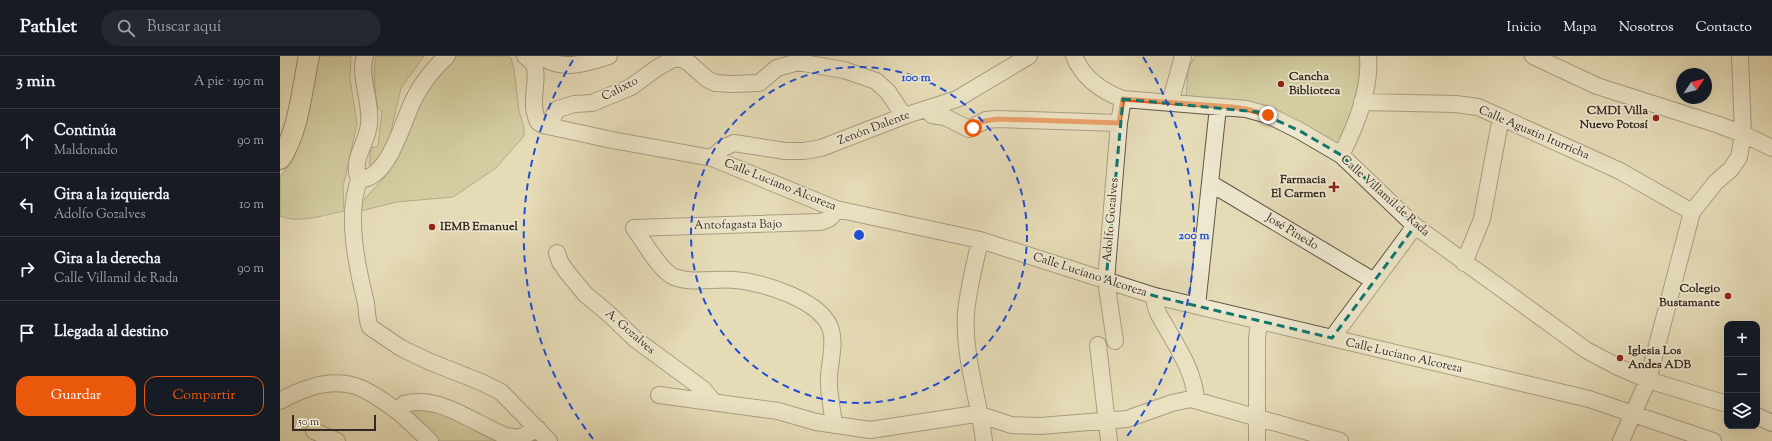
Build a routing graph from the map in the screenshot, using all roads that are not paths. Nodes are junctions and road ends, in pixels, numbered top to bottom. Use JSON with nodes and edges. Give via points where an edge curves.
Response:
{"nodes":[{"id":1,"x":309,"y":56,"type":"edge"},
{"id":2,"x":365,"y":56,"type":"edge"},
{"id":3,"x":447,"y":56,"type":"edge"},
{"id":4,"x":525,"y":56,"type":"edge"},
{"id":5,"x":541,"y":56,"type":"edge"},
{"id":6,"x":609,"y":56,"type":"edge"},
{"id":7,"x":1029,"y":56,"type":"edge"},
{"id":8,"x":1074,"y":56,"type":"edge"},
{"id":9,"x":1183,"y":56,"type":"edge"},
{"id":10,"x":1368,"y":56,"type":"edge"},
{"id":11,"x":1533,"y":56,"type":"edge"},
{"id":12,"x":1740,"y":56,"type":"edge"},
{"id":13,"x":1123,"y":99,"type":"junction"},
{"id":14,"x":1362,"y":102,"type":"junction"},
{"id":15,"x":1170,"y":103,"type":"junction"},
{"id":16,"x":1218,"y":107,"type":"junction"},
{"id":17,"x":927,"y":110,"type":"junction"},
{"id":18,"x":904,"y":116,"type":"junction"},
{"id":19,"x":1501,"y":117,"type":"junction"},
{"id":20,"x":1119,"y":123,"type":"junction"},
{"id":21,"x":552,"y":126,"type":"junction"},
{"id":22,"x":1743,"y":134,"type":"junction"},
{"id":23,"x":1772,"y":148,"type":"edge"},
{"id":24,"x":1341,"y":155,"type":"junction"},
{"id":25,"x":712,"y":158,"type":"junction"},
{"id":26,"x":280,"y":159,"type":"edge"},
{"id":27,"x":360,"y":178,"type":"junction"},
{"id":28,"x":1210,"y":183,"type":"junction"},
{"id":29,"x":836,"y":209,"type":"junction"},
{"id":30,"x":1692,"y":212,"type":"junction"},
{"id":31,"x":1415,"y":226,"type":"junction"},
{"id":32,"x":980,"y":240,"type":"junction"},
{"id":33,"x":557,"y":253,"type":"dead end"},
{"id":34,"x":1464,"y":263,"type":"junction"},
{"id":35,"x":1106,"y":281,"type":"junction"},
{"id":36,"x":1374,"y":281,"type":"junction"},
{"id":37,"x":1155,"y":296,"type":"junction"},
{"id":38,"x":1197,"y":306,"type":"junction"},
{"id":39,"x":1259,"y":321,"type":"junction"},
{"id":40,"x":1332,"y":338,"type":"junction"},
{"id":41,"x":1115,"y":341,"type":"dead end"},
{"id":42,"x":1098,"y":345,"type":"dead end"},
{"id":43,"x":1648,"y":380,"type":"junction"},
{"id":44,"x":660,"y":395,"type":"dead end"},
{"id":45,"x":1196,"y":400,"type":"junction"},
{"id":46,"x":280,"y":401,"type":"edge"},
{"id":47,"x":714,"y":402,"type":"junction"},
{"id":48,"x":1724,"y":403,"type":"edge"},
{"id":49,"x":400,"y":413,"type":"junction"},
{"id":50,"x":1633,"y":414,"type":"junction"},
{"id":51,"x":981,"y":415,"type":"junction"},
{"id":52,"x":1760,"y":417,"type":"edge"},
{"id":53,"x":1256,"y":418,"type":"junction"},
{"id":54,"x":1107,"y":421,"type":"junction"},
{"id":55,"x":1772,"y":423,"type":"edge"},
{"id":56,"x":834,"y":424,"type":"junction"},
{"id":57,"x":538,"y":429,"type":"junction"},
{"id":58,"x":314,"y":431,"type":"dead end"},
{"id":59,"x":337,"y":441,"type":"edge"},
{"id":60,"x":430,"y":441,"type":"edge"},
{"id":61,"x":549,"y":441,"type":"edge"},
{"id":62,"x":984,"y":441,"type":"edge"},
{"id":63,"x":1109,"y":441,"type":"edge"},
{"id":64,"x":1257,"y":441,"type":"edge"},
{"id":65,"x":1340,"y":441,"type":"edge"},
{"id":66,"x":1621,"y":441,"type":"edge"},
{"id":67,"x":1713,"y":441,"type":"edge"}],
"edges":[{"from":1,"to":26,"type":"main road","via":[[294,127]]},
{"from":2,"to":27,"type":"street","via":[[364,75],[370,109],[369,126],[356,167]]},
{"from":3,"to":27,"type":"street","via":[[416,94],[400,132],[378,172],[368,178]]},
{"from":4,"to":21,"type":"street","name":"Calle Luciano Alcoreza","via":[[535,67],[535,115],[538,122]]},
{"from":5,"to":6,"type":"street","via":[[558,65],[573,65]]},
{"from":7,"to":17,"type":"street","name":"Zenón Dalente","via":[[956,99]]},
{"from":8,"to":13,"type":"street","name":"Calle Villamil de Rada","via":[[1086,77],[1113,96]]},
{"from":9,"to":15,"type":"street"},
{"from":10,"to":14,"type":"street","via":[[1369,73]]},
{"from":11,"to":22,"type":"street","via":[[1597,86]]},
{"from":12,"to":22,"type":"street"},
{"from":13,"to":15,"type":"street","name":"Calle Villamil de Rada"},
{"from":13,"to":20,"type":"street","name":"Adolfo Gozalves"},
{"from":14,"to":19,"type":"street","name":"Calle Agustin Iturricha","via":[[1456,104],[1478,107]]},
{"from":14,"to":24,"type":"street"},
{"from":15,"to":16,"type":"street","name":"Calle Villamil de Rada"},
{"from":16,"to":24,"type":"street","name":"Calle Villamil de Rada","via":[[1246,109],[1268,115]]},
{"from":16,"to":28,"type":"street"},
{"from":17,"to":18,"type":"street","name":"Zenón Dalente"},
{"from":17,"to":20,"type":"street","via":[[932,115],[945,117],[969,129],[986,120],[997,119]]},
{"from":18,"to":21,"type":"street","name":"Calixto","via":[[888,92],[876,81],[844,70],[798,62],[777,68],[759,83],[715,83],[689,63],[682,59],[673,59],[630,87],[592,103],[574,104],[558,109],[553,116]]},
{"from":18,"to":25,"type":"street","name":"Zenón Dalente","via":[[821,148],[785,151],[734,143],[723,148]]},
{"from":19,"to":30,"type":"street","name":"Calle Agustin Iturricha","via":[[1620,171]]},
{"from":19,"to":34,"type":"street","via":[[1482,219]]},
{"from":20,"to":35,"type":"street","name":"Adolfo Gozalves"},
{"from":21,"to":25,"type":"street","name":"Calle Luciano Alcoreza"},
{"from":22,"to":23,"type":"street"},
{"from":22,"to":30,"type":"street","via":[[1738,157],[1731,169],[1716,182]]},
{"from":24,"to":31,"type":"street","name":"Calle Villamil de Rada"},
{"from":25,"to":29,"type":"street","name":"Calle Luciano Alcoreza"},
{"from":27,"to":57,"type":"street","via":[[355,190],[353,214],[357,260],[370,327],[401,348],[501,392]]},
{"from":28,"to":36,"type":"street","name":"José Pinedo"},
{"from":28,"to":38,"type":"street"},
{"from":29,"to":32,"type":"street","name":"Calle Luciano Alcoreza"},
{"from":29,"to":56,"type":"street","name":"Antofagasta Bajo","via":[[833,216],[819,222],[634,228],[664,270],[674,277],[747,281],[774,288],[817,311],[831,331],[829,382]]},
{"from":30,"to":43,"type":"street"},
{"from":31,"to":34,"type":"street","name":"Calle Villamil de Rada"},
{"from":31,"to":36,"type":"street"},
{"from":32,"to":35,"type":"street","name":"Calle Luciano Alcoreza"},
{"from":32,"to":51,"type":"street","via":[[966,314],[969,358]]},
{"from":33,"to":47,"type":"street","name":"A. Gozalves","via":[[560,262],[585,294],[606,310],[635,339],[703,389]]},
{"from":34,"to":43,"type":"street","name":"Calle Villamil de Rada","via":[[1586,350]]},
{"from":35,"to":37,"type":"street","name":"Calle Luciano Alcoreza"},
{"from":35,"to":41,"type":"street","name":"Adolfo Gozalves"},
{"from":36,"to":40,"type":"street"},
{"from":37,"to":38,"type":"street","name":"Calle Luciano Alcoreza"},
{"from":37,"to":45,"type":"street","via":[[1158,313],[1189,367]]},
{"from":38,"to":39,"type":"street","name":"Calle Luciano Alcoreza"},
{"from":39,"to":40,"type":"street","name":"Calle Luciano Alcoreza"},
{"from":39,"to":53,"type":"street"},
{"from":40,"to":50,"type":"street","name":"Calle Luciano Alcoreza","via":[[1589,399]]},
{"from":42,"to":54,"type":"street"},
{"from":43,"to":48,"type":"street","name":"Calle Villamil de Rada"},
{"from":43,"to":50,"type":"street"},
{"from":44,"to":47,"type":"street"},
{"from":45,"to":53,"type":"street"},
{"from":45,"to":54,"type":"street","via":[[1183,400],[1127,419]]},
{"from":46,"to":49,"type":"street","via":[[294,393],[318,386],[340,384],[372,393]]},
{"from":47,"to":56,"type":"street","via":[[778,411],[816,422]]},
{"from":49,"to":57,"type":"street","via":[[404,404],[414,401],[432,402],[506,436],[518,438]]},
{"from":49,"to":60,"type":"street"},
{"from":50,"to":66,"type":"street"},
{"from":50,"to":67,"type":"street","name":"Calle Luciano Alcoreza"},
{"from":51,"to":54,"type":"street","via":[[1007,424],[1024,426]]},
{"from":51,"to":56,"type":"street","via":[[945,417],[870,430]]},
{"from":51,"to":62,"type":"street"},
{"from":52,"to":55,"type":"street"},
{"from":53,"to":64,"type":"street"},
{"from":53,"to":65,"type":"street"},
{"from":54,"to":63,"type":"street"},
{"from":57,"to":61,"type":"street"},
{"from":58,"to":59,"type":"street"}]}
